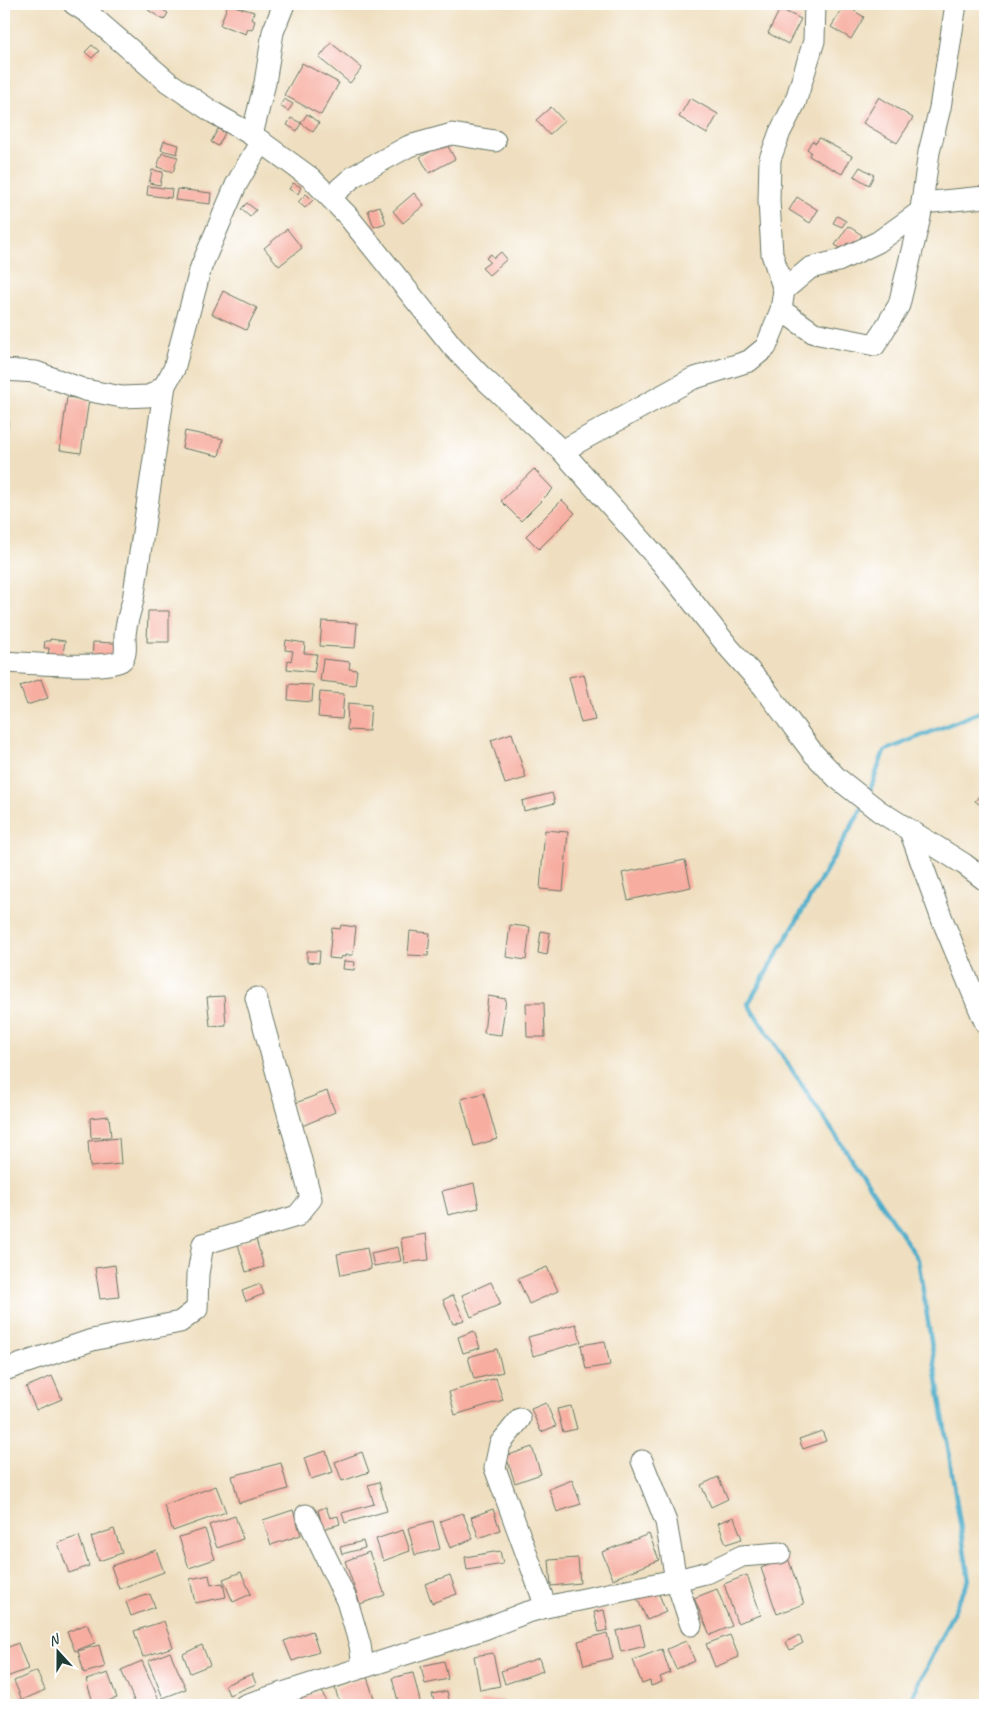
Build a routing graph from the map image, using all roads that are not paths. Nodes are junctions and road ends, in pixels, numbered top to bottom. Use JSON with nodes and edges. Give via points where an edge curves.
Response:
{"nodes":[{"id":1,"x":74,"y":4,"type":"edge"},
{"id":2,"x":284,"y":4,"type":"edge"},
{"id":3,"x":815,"y":4,"type":"edge"},
{"id":4,"x":956,"y":4,"type":"edge"},
{"id":5,"x":256,"y":138,"type":"junction"},
{"id":6,"x":495,"y":141,"type":"dead end"},
{"id":7,"x":330,"y":197,"type":"junction"},
{"id":8,"x":985,"y":197,"type":"edge"},
{"id":9,"x":921,"y":207,"type":"junction"},
{"id":10,"x":783,"y":300,"type":"junction"},
{"id":11,"x":4,"y":370,"type":"edge"},
{"id":12,"x":165,"y":385,"type":"junction"},
{"id":13,"x":562,"y":451,"type":"junction"},
{"id":14,"x":4,"y":662,"type":"edge"},
{"id":15,"x":910,"y":831,"type":"junction"},
{"id":16,"x":985,"y":880,"type":"edge"},
{"id":17,"x":256,"y":998,"type":"dead end"},
{"id":18,"x":985,"y":1022,"type":"edge"},
{"id":19,"x":4,"y":1370,"type":"edge"},
{"id":20,"x":520,"y":1419,"type":"dead end"},
{"id":21,"x":642,"y":1461,"type":"dead end"},
{"id":22,"x":306,"y":1515,"type":"dead end"},
{"id":23,"x":780,"y":1553,"type":"dead end"},
{"id":24,"x":676,"y":1580,"type":"junction"},
{"id":25,"x":546,"y":1607,"type":"junction"},
{"id":26,"x":691,"y":1625,"type":"dead end"},
{"id":27,"x":363,"y":1667,"type":"junction"},
{"id":28,"x":245,"y":1705,"type":"edge"}],
"edges":[{"from":1,"to":5,"type":"street","via":[[168,82]]},
{"from":2,"to":5,"type":"street","via":[[273,32]]},
{"from":3,"to":10,"type":"street","via":[[814,41],[795,103],[770,159],[772,254]]},
{"from":4,"to":9,"type":"street"},
{"from":5,"to":7,"type":"street","via":[[311,178]]},
{"from":5,"to":12,"type":"street","via":[[201,267],[174,369]]},
{"from":6,"to":7,"type":"street","via":[[452,134],[409,146],[354,176]]},
{"from":7,"to":13,"type":"street","via":[[453,347]]},
{"from":8,"to":9,"type":"street"},
{"from":9,"to":10,"type":"street","via":[[878,242],[838,261],[810,268]]},
{"from":9,"to":10,"type":"street","via":[[899,305],[875,346],[814,333]]},
{"from":10,"to":13,"type":"street","via":[[766,347],[749,361],[692,379]]},
{"from":11,"to":12,"type":"street","via":[[36,372],[85,390],[122,397],[148,396]]},
{"from":12,"to":14,"type":"street","via":[[122,660],[96,665]]},
{"from":13,"to":15,"type":"street","via":[[661,562],[763,686],[813,753],[837,778]]},
{"from":15,"to":16,"type":"street"},
{"from":15,"to":18,"type":"street"},
{"from":17,"to":19,"type":"street","via":[[311,1199],[297,1216],[203,1244],[198,1274],[198,1308],[180,1322],[92,1340]]},
{"from":20,"to":25,"type":"street","via":[[500,1444],[495,1468]]},
{"from":21,"to":24,"type":"street","via":[[666,1522]]},
{"from":22,"to":27,"type":"street","via":[[347,1601],[360,1644]]},
{"from":23,"to":24,"type":"street","via":[[742,1556],[709,1572]]},
{"from":24,"to":25,"type":"street"},
{"from":24,"to":26,"type":"street"},
{"from":25,"to":27,"type":"street"},
{"from":27,"to":28,"type":"street"}]}
